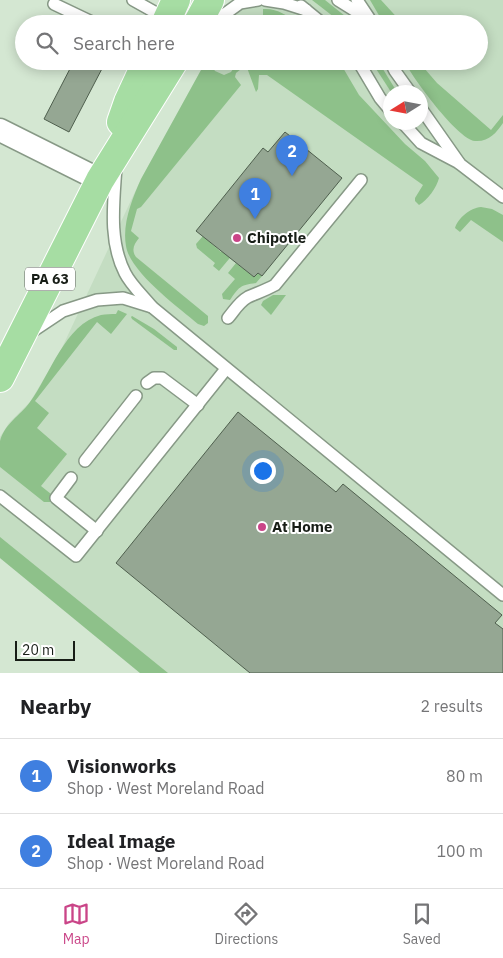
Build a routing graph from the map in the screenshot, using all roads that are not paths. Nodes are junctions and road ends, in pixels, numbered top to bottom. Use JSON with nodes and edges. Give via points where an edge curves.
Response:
{"nodes":[{"id":1,"x":133,"y":0,"type":"edge"},
{"id":2,"x":210,"y":0,"type":"edge"},
{"id":3,"x":258,"y":0,"type":"edge"},
{"id":4,"x":265,"y":0,"type":"edge"},
{"id":5,"x":293,"y":0,"type":"edge"},
{"id":6,"x":338,"y":0,"type":"edge"},
{"id":7,"x":357,"y":0,"type":"edge"},
{"id":8,"x":54,"y":4,"type":"dead end"},
{"id":9,"x":306,"y":10,"type":"junction"},
{"id":10,"x":170,"y":14,"type":"edge"},
{"id":11,"x":77,"y":15,"type":"edge"},
{"id":12,"x":202,"y":15,"type":"edge"},
{"id":13,"x":223,"y":15,"type":"edge"},
{"id":14,"x":312,"y":15,"type":"edge"},
{"id":15,"x":360,"y":15,"type":"edge"},
{"id":16,"x":367,"y":15,"type":"edge"},
{"id":17,"x":143,"y":70,"type":"edge"},
{"id":18,"x":168,"y":70,"type":"edge"},
{"id":19,"x":363,"y":70,"type":"edge"},
{"id":20,"x":394,"y":70,"type":"edge"},
{"id":21,"x":405,"y":85,"type":"edge"},
{"id":22,"x":383,"y":102,"type":"edge"},
{"id":23,"x":428,"y":118,"type":"edge"},
{"id":24,"x":0,"y":130,"type":"edge"},
{"id":25,"x":409,"y":130,"type":"edge"},
{"id":26,"x":117,"y":151,"type":"junction"},
{"id":27,"x":460,"y":164,"type":"junction"},
{"id":28,"x":100,"y":180,"type":"junction"},
{"id":29,"x":361,"y":180,"type":"dead end"},
{"id":30,"x":503,"y":197,"type":"edge"},
{"id":31,"x":152,"y":306,"type":"junction"},
{"id":32,"x":228,"y":318,"type":"dead end"},
{"id":33,"x":19,"y":341,"type":"junction"},
{"id":34,"x":226,"y":369,"type":"junction"},
{"id":35,"x":0,"y":378,"type":"edge"},
{"id":36,"x":147,"y":383,"type":"dead end"},
{"id":37,"x":136,"y":396,"type":"dead end"},
{"id":38,"x":198,"y":404,"type":"junction"},
{"id":39,"x":85,"y":461,"type":"dead end"},
{"id":40,"x":71,"y":478,"type":"dead end"},
{"id":41,"x":0,"y":496,"type":"edge"},
{"id":42,"x":97,"y":531,"type":"junction"},
{"id":43,"x":503,"y":595,"type":"edge"}],
"edges":[{"from":1,"to":10,"type":"lane"},
{"from":2,"to":12,"type":"main road"},
{"from":3,"to":13,"type":"lane","via":[[240,3]]},
{"from":4,"to":9,"type":"lane"},
{"from":5,"to":9,"type":"lane"},
{"from":6,"to":15,"type":"lane"},
{"from":7,"to":16,"type":"lane"},
{"from":8,"to":11,"type":"lane"},
{"from":9,"to":14,"type":"lane"},
{"from":17,"to":28,"type":"main road","number":"PA 63"},
{"from":18,"to":26,"type":"main road","number":"PA 63"},
{"from":19,"to":22,"type":"lane"},
{"from":20,"to":21,"type":"lane"},
{"from":23,"to":27,"type":"lane"},
{"from":24,"to":28,"type":"street"},
{"from":25,"to":27,"type":"lane","via":[[421,143]]},
{"from":26,"to":28,"type":"main road","number":"PA 63"},
{"from":26,"to":31,"type":"lane","via":[[113,220],[116,253],[126,274]]},
{"from":27,"to":30,"type":"lane"},
{"from":28,"to":33,"type":"main road","number":"PA 63"},
{"from":29,"to":32,"type":"lane","via":[[275,285],[248,297]]},
{"from":31,"to":33,"type":"lane","via":[[123,298],[97,300],[63,311]]},
{"from":31,"to":34,"type":"lane"},
{"from":33,"to":35,"type":"main road","number":"PA 63"},
{"from":34,"to":38,"type":"lane"},
{"from":34,"to":43,"type":"lane"},
{"from":36,"to":38,"type":"lane","via":[[154,378],[162,378]]},
{"from":37,"to":39,"type":"lane"},
{"from":38,"to":42,"type":"lane"},
{"from":40,"to":42,"type":"lane","via":[[56,498]]},
{"from":41,"to":42,"type":"lane","via":[[76,556]]}]}
